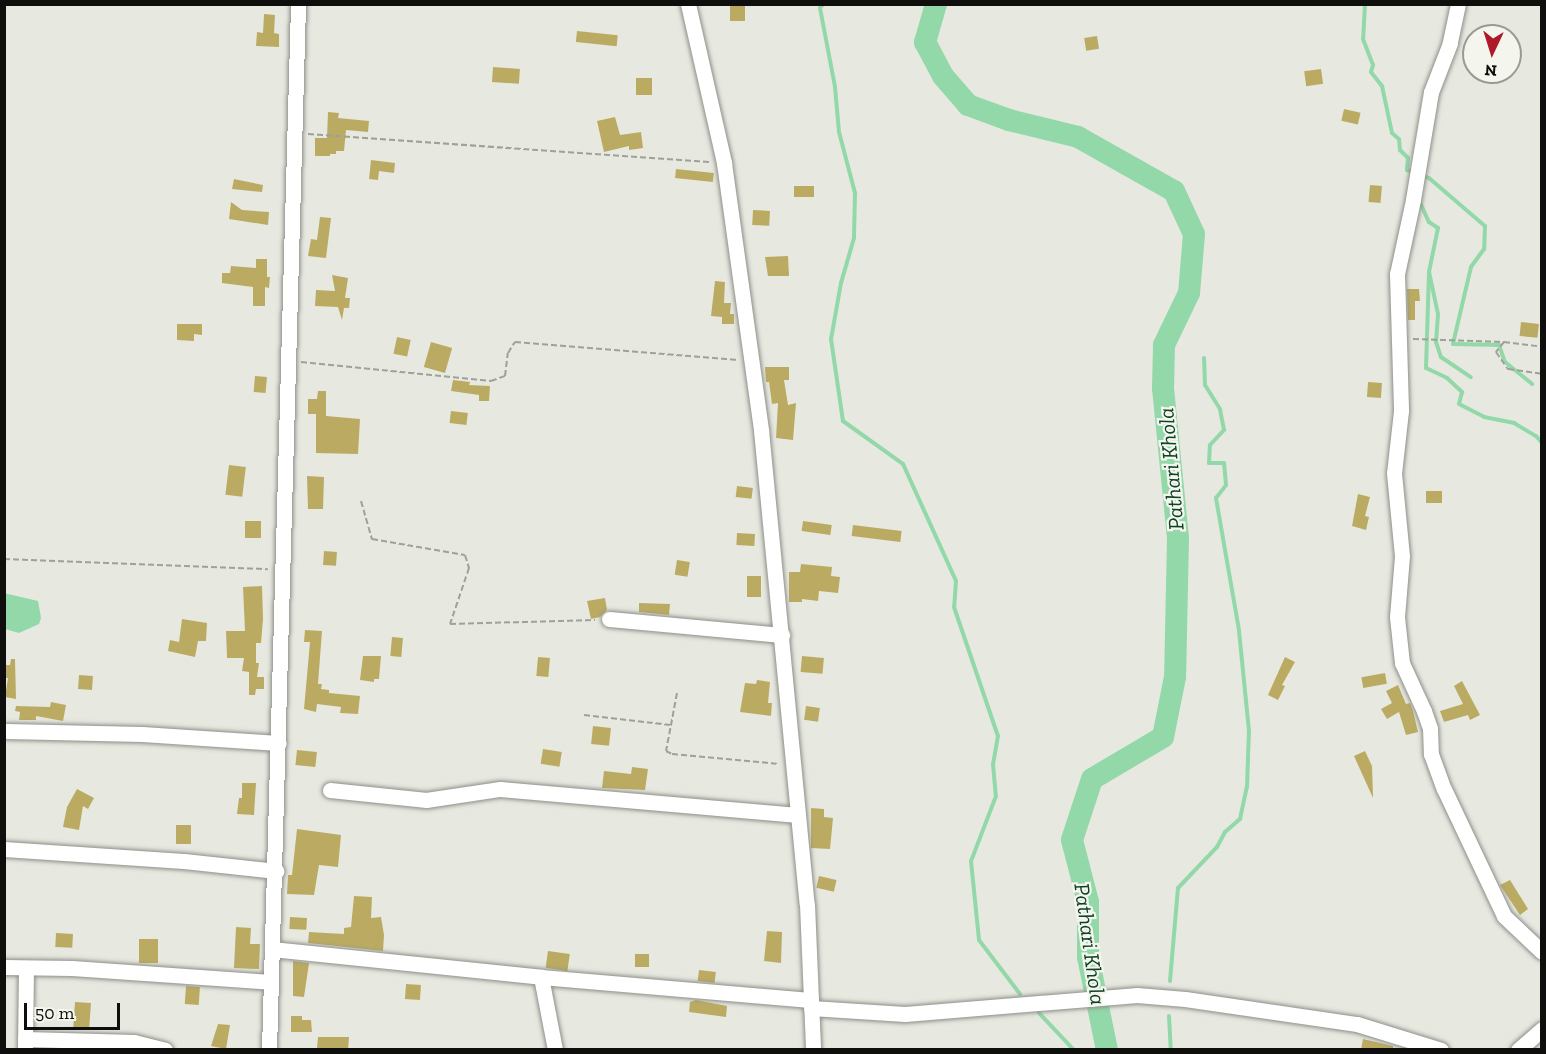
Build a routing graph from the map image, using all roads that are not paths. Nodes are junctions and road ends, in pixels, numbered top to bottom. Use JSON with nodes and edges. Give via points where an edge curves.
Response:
{"nodes":[{"id":1,"x":298,"y":4,"type":"edge"},
{"id":2,"x":688,"y":4,"type":"edge"},
{"id":3,"x":1458,"y":4,"type":"edge"},
{"id":4,"x":609,"y":620,"type":"road end"},
{"id":5,"x":782,"y":635,"type":"junction"},
{"id":6,"x":7,"y":731,"type":"dead end"},
{"id":7,"x":279,"y":743,"type":"junction"},
{"id":8,"x":330,"y":790,"type":"dead end"},
{"id":9,"x":798,"y":815,"type":"junction"},
{"id":10,"x":4,"y":849,"type":"edge"},
{"id":11,"x":276,"y":871,"type":"junction"},
{"id":12,"x":272,"y":949,"type":"junction"},
{"id":13,"x":1542,"y":952,"type":"edge"},
{"id":14,"x":4,"y":967,"type":"edge"},
{"id":15,"x":26,"y":968,"type":"junction"},
{"id":16,"x":541,"y":977,"type":"junction"},
{"id":17,"x":271,"y":982,"type":"junction"},
{"id":18,"x":810,"y":1004,"type":"junction"},
{"id":19,"x":1542,"y":1029,"type":"edge"},
{"id":20,"x":25,"y":1044,"type":"edge"},
{"id":21,"x":165,"y":1050,"type":"edge"},
{"id":22,"x":269,"y":1050,"type":"edge"},
{"id":23,"x":555,"y":1050,"type":"edge"},
{"id":24,"x":813,"y":1050,"type":"edge"},
{"id":25,"x":1441,"y":1050,"type":"edge"},
{"id":26,"x":1518,"y":1050,"type":"edge"}],
"edges":[{"from":1,"to":7,"type":"street"},
{"from":2,"to":5,"type":"street","via":[[724,164],[752,361]]},
{"from":3,"to":13,"type":"street","via":[[1450,43],[1431,92],[1397,274],[1401,411],[1394,473],[1402,556],[1397,617],[1402,663],[1430,728],[1431,754],[1444,789],[1504,915]]},
{"from":4,"to":5,"type":"street"},
{"from":5,"to":9,"type":"street"},
{"from":6,"to":7,"type":"street","via":[[153,734]]},
{"from":7,"to":11,"type":"street"},
{"from":8,"to":9,"type":"street","via":[[426,800],[500,789]]},
{"from":9,"to":18,"type":"street","via":[[807,904]]},
{"from":10,"to":11,"type":"street"},
{"from":11,"to":12,"type":"street"},
{"from":12,"to":16,"type":"street"},
{"from":12,"to":17,"type":"street"},
{"from":14,"to":15,"type":"street"},
{"from":15,"to":17,"type":"street"},
{"from":15,"to":20,"type":"street"},
{"from":16,"to":18,"type":"street"},
{"from":16,"to":23,"type":"street"},
{"from":17,"to":22,"type":"street"},
{"from":18,"to":24,"type":"street"},
{"from":18,"to":25,"type":"street","via":[[905,1014],[1137,995],[1357,1024]]},
{"from":19,"to":26,"type":"street"},
{"from":20,"to":21,"type":"street","via":[[134,1042]]}]}
